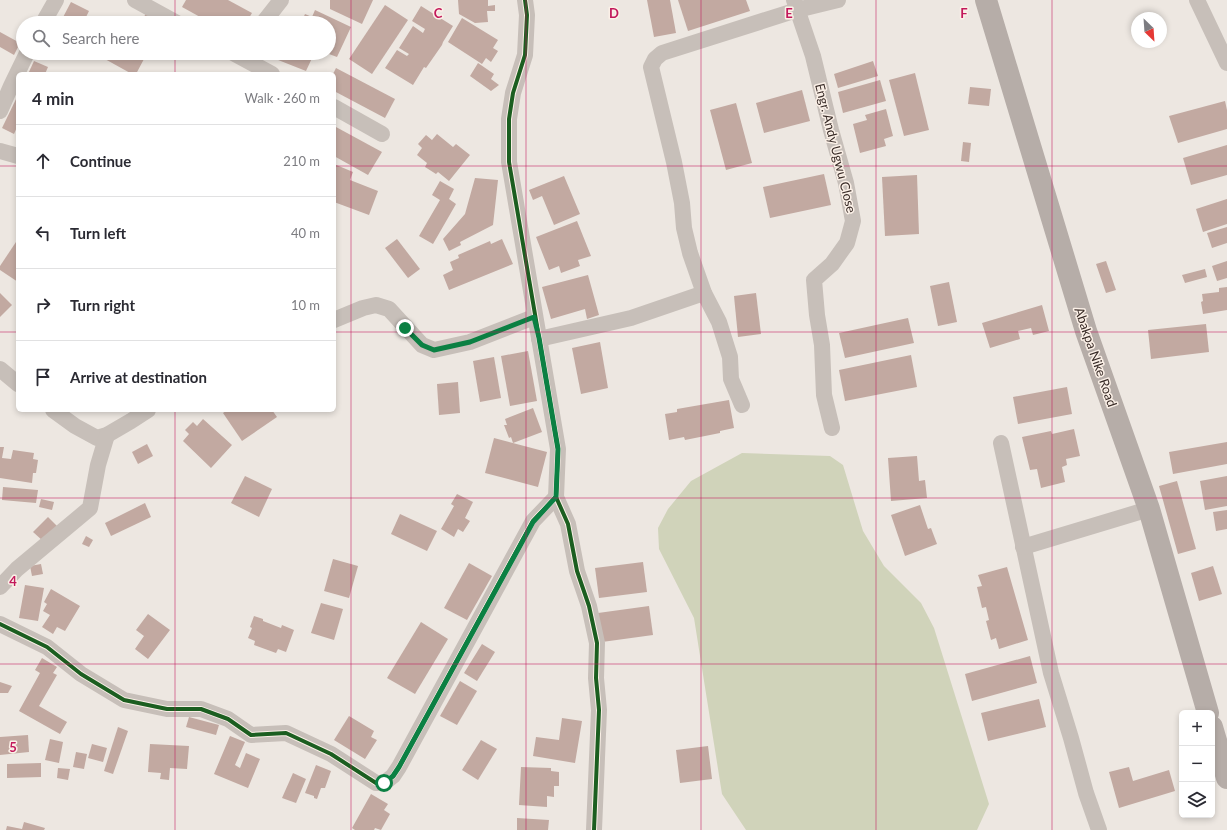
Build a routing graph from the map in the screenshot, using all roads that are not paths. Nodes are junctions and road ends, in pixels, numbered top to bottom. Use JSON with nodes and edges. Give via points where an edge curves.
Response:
{"nodes":[{"id":1,"x":56,"y":0,"type":"edge"},
{"id":2,"x":135,"y":0,"type":"edge"},
{"id":3,"x":281,"y":0,"type":"edge"},
{"id":4,"x":525,"y":0,"type":"edge"},
{"id":5,"x":838,"y":0,"type":"edge"},
{"id":6,"x":986,"y":0,"type":"edge"},
{"id":7,"x":1197,"y":0,"type":"edge"},
{"id":8,"x":796,"y":5,"type":"edge"},
{"id":9,"x":47,"y":16,"type":"edge"},
{"id":10,"x":164,"y":16,"type":"edge"},
{"id":11,"x":269,"y":16,"type":"edge"},
{"id":12,"x":24,"y":60,"type":"edge"},
{"id":13,"x":248,"y":60,"type":"edge"},
{"id":14,"x":1227,"y":63,"type":"edge"},
{"id":15,"x":18,"y":72,"type":"edge"},
{"id":16,"x":268,"y":72,"type":"edge"},
{"id":17,"x":16,"y":75,"type":"edge"},
{"id":18,"x":336,"y":108,"type":"edge"},
{"id":19,"x":0,"y":111,"type":"edge"},
{"id":20,"x":382,"y":134,"type":"dead end"},
{"id":21,"x":0,"y":151,"type":"edge"},
{"id":22,"x":16,"y":155,"type":"edge"},
{"id":23,"x":704,"y":293,"type":"junction"},
{"id":24,"x":534,"y":317,"type":"junction"},
{"id":25,"x":336,"y":319,"type":"edge"},
{"id":26,"x":539,"y":338,"type":"junction"},
{"id":27,"x":0,"y":369,"type":"edge"},
{"id":28,"x":16,"y":382,"type":"edge"},
{"id":29,"x":742,"y":405,"type":"dead end"},
{"id":30,"x":56,"y":412,"type":"edge"},
{"id":31,"x":145,"y":412,"type":"edge"},
{"id":32,"x":832,"y":428,"type":"dead end"},
{"id":33,"x":107,"y":435,"type":"junction"},
{"id":34,"x":1001,"y":442,"type":"dead end"},
{"id":35,"x":556,"y":497,"type":"junction"},
{"id":36,"x":1149,"y":509,"type":"junction"},
{"id":37,"x":1023,"y":547,"type":"junction"},
{"id":38,"x":0,"y":587,"type":"edge"},
{"id":39,"x":0,"y":624,"type":"edge"},
{"id":40,"x":1207,"y":710,"type":"edge"},
{"id":41,"x":1215,"y":737,"type":"edge"},
{"id":42,"x":1227,"y":778,"type":"edge"},
{"id":43,"x":594,"y":830,"type":"edge"},
{"id":44,"x":1099,"y":830,"type":"edge"}],
"edges":[{"from":1,"to":9,"type":"street"},
{"from":2,"to":10,"type":"street"},
{"from":3,"to":11,"type":"street"},
{"from":4,"to":24,"type":"street","via":[[525,55],[513,93],[509,119],[509,162]]},
{"from":5,"to":8,"type":"street"},
{"from":6,"to":36,"type":"main road","name":"Abakpa Nike Road","via":[[1086,331]]},
{"from":7,"to":14,"type":"street"},
{"from":8,"to":23,"type":"street","via":[[662,52],[651,67],[674,162],[684,228]]},
{"from":8,"to":32,"type":"street","name":"Engr. Andy Ugwu Close","via":[[813,56],[846,183],[853,221],[847,243],[832,264],[814,280],[822,345],[824,395]]},
{"from":12,"to":15,"type":"street"},
{"from":13,"to":16,"type":"street"},
{"from":17,"to":19,"type":"street"},
{"from":18,"to":20,"type":"street"},
{"from":21,"to":22,"type":"street"},
{"from":23,"to":26,"type":"street","via":[[631,318]]},
{"from":23,"to":29,"type":"street","via":[[719,322],[730,357],[731,379]]},
{"from":24,"to":25,"type":"street","via":[[470,342],[434,350],[422,345],[389,309],[376,305]]},
{"from":24,"to":26,"type":"street"},
{"from":26,"to":35,"type":"street","via":[[558,449]]},
{"from":27,"to":28,"type":"street"},
{"from":30,"to":33,"type":"street","via":[[97,438]]},
{"from":31,"to":33,"type":"street"},
{"from":33,"to":38,"type":"street","via":[[90,508],[17,568]]},
{"from":34,"to":37,"type":"street"},
{"from":35,"to":39,"type":"street","via":[[533,522],[399,767],[384,783],[376,783],[330,754],[286,733],[251,735],[228,719],[201,709],[167,709],[124,700],[81,674],[47,647]]},
{"from":35,"to":43,"type":"street","via":[[568,524],[577,571],[589,606],[597,643],[596,678],[599,710]]},
{"from":36,"to":37,"type":"street"},
{"from":36,"to":40,"type":"main road","name":"Abakpa Nike Road"},
{"from":37,"to":44,"type":"street","via":[[1050,673]]},
{"from":41,"to":42,"type":"main road"}]}
